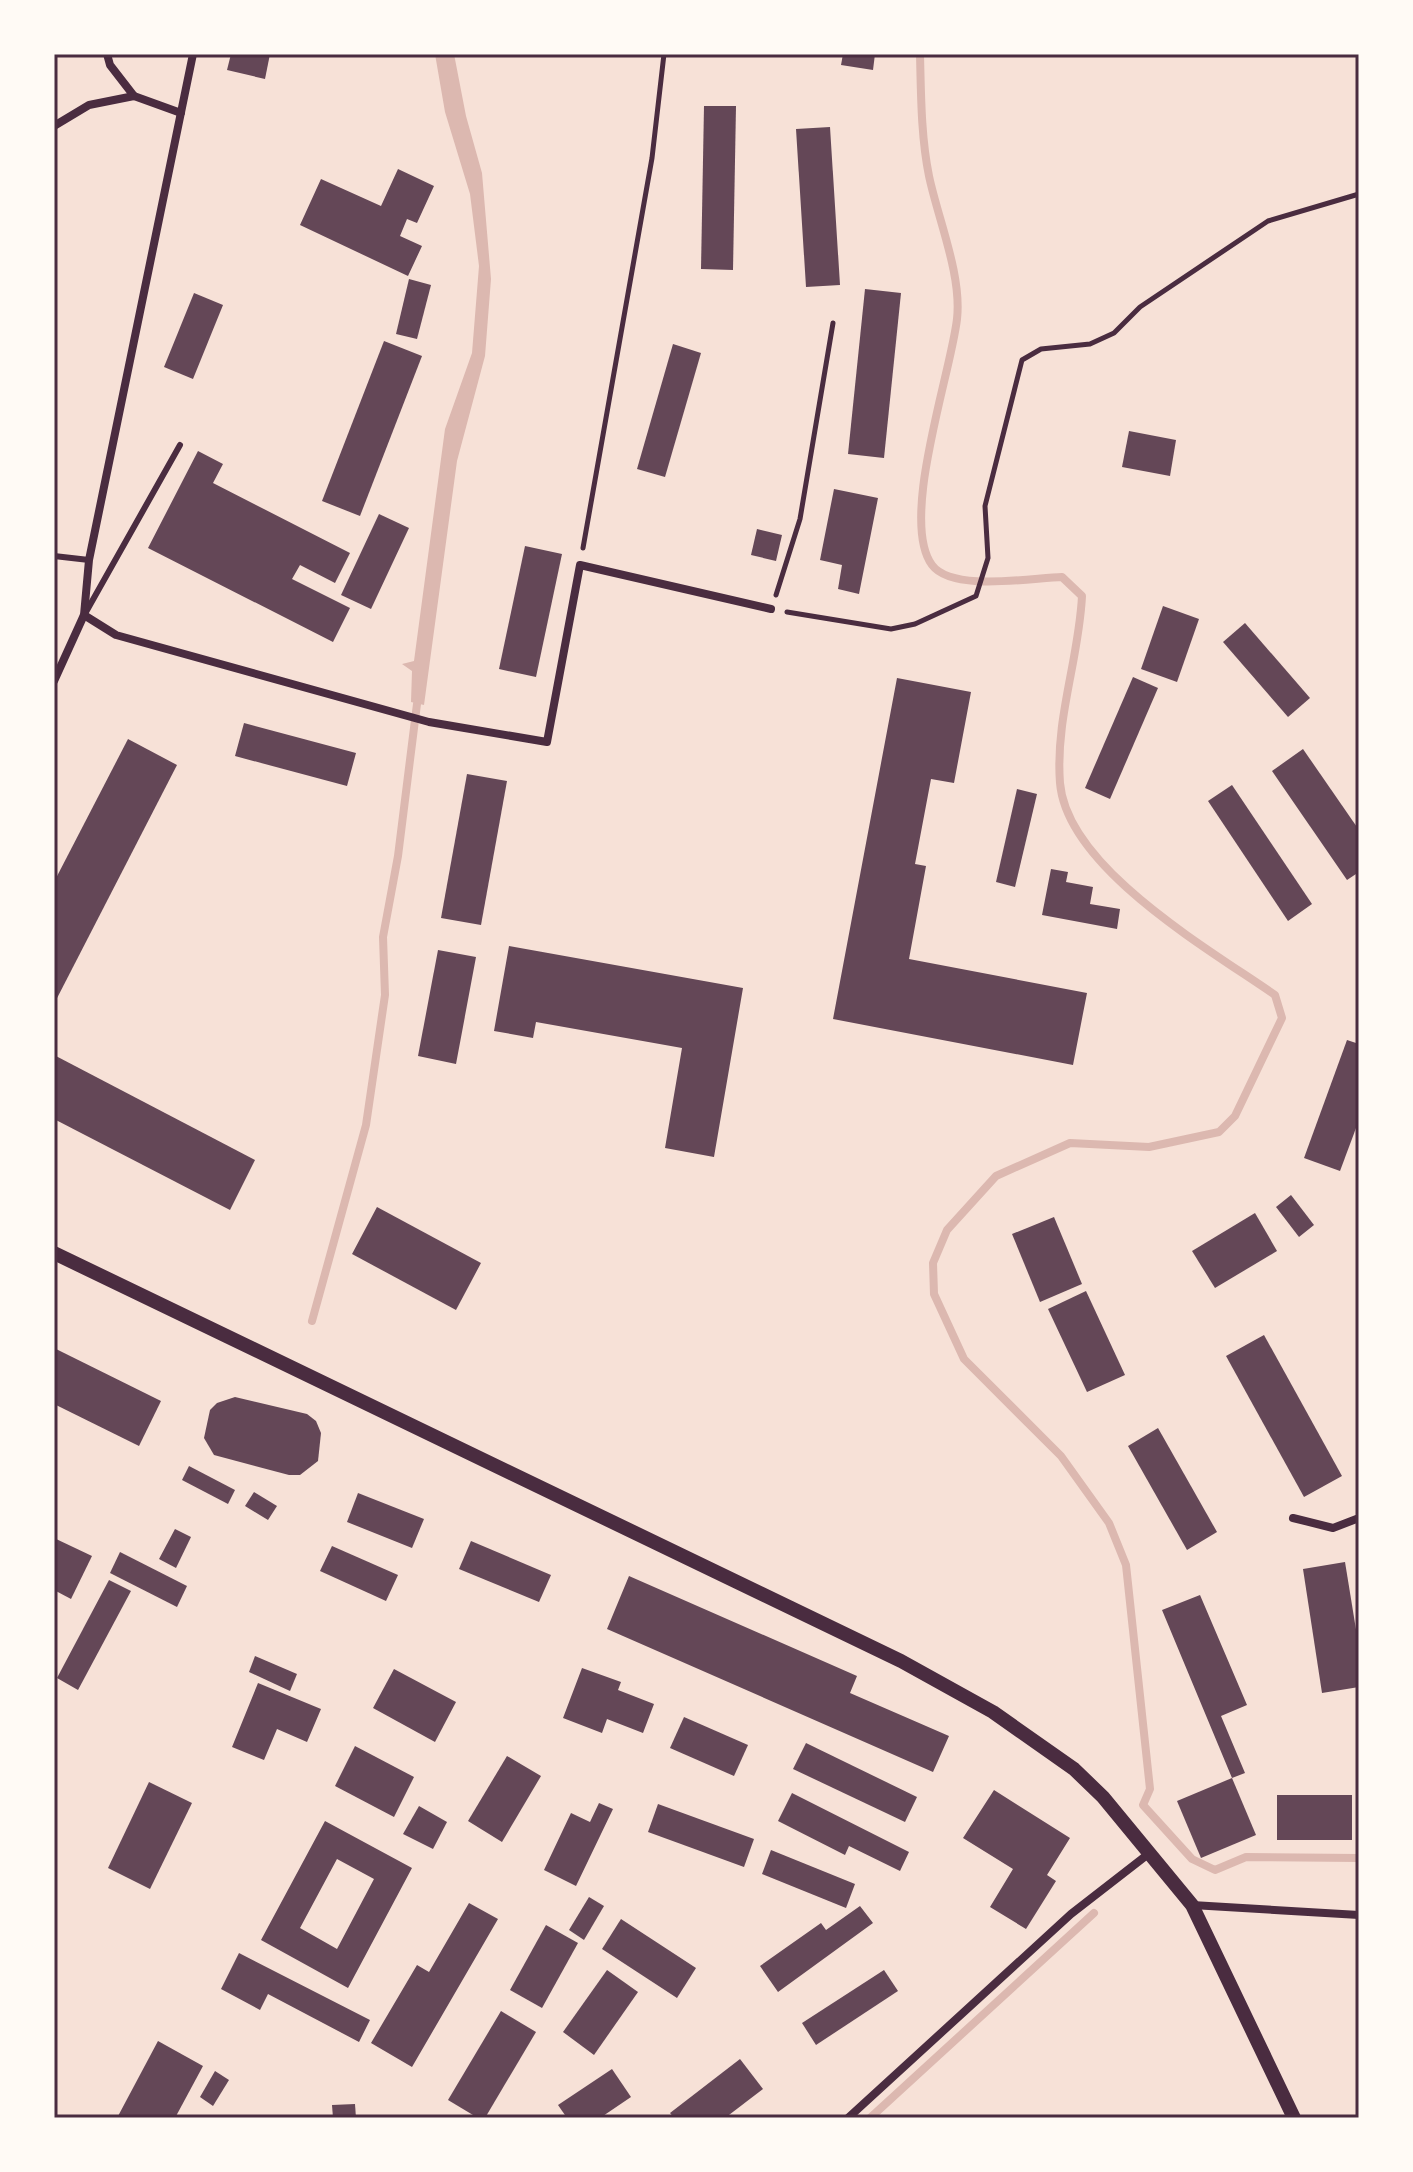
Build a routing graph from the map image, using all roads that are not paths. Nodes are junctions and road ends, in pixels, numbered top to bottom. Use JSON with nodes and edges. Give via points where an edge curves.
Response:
{"nodes":[{"id":1,"x":107,"y":54,"type":"edge"},
{"id":2,"x":193,"y":54,"type":"edge"},
{"id":3,"x":134,"y":96,"type":"junction"},
{"id":4,"x":181,"y":113,"type":"junction"},
{"id":5,"x":54,"y":126,"type":"edge"},
{"id":6,"x":180,"y":445,"type":"dead end"},
{"id":7,"x":54,"y":556,"type":"edge"},
{"id":8,"x":89,"y":560,"type":"junction"},
{"id":9,"x":771,"y":609,"type":"road end"},
{"id":10,"x":84,"y":615,"type":"junction"},
{"id":11,"x":54,"y":681,"type":"edge"},
{"id":12,"x":54,"y":1253,"type":"edge"},
{"id":13,"x":1293,"y":1518,"type":"dead end"},
{"id":14,"x":1359,"y":1518,"type":"edge"},
{"id":15,"x":1147,"y":1855,"type":"junction"},
{"id":16,"x":1192,"y":1905,"type":"junction"},
{"id":17,"x":1359,"y":1915,"type":"edge"},
{"id":18,"x":848,"y":2118,"type":"edge"},
{"id":19,"x":1294,"y":2118,"type":"edge"}],
"edges":[{"from":1,"to":3,"type":"street"},
{"from":2,"to":4,"type":"street"},
{"from":3,"to":4,"type":"street"},
{"from":3,"to":5,"type":"street","via":[[89,105]]},
{"from":4,"to":8,"type":"street"},
{"from":6,"to":10,"type":"lane"},
{"from":7,"to":8,"type":"lane"},
{"from":8,"to":10,"type":"street"},
{"from":9,"to":10,"type":"street","via":[[580,565],[547,742],[429,722],[116,635]]},
{"from":10,"to":11,"type":"street"},
{"from":12,"to":15,"type":"street","via":[[949,1686],[1074,1769]]},
{"from":13,"to":14,"type":"street","via":[[1333,1528]]},
{"from":15,"to":16,"type":"street"},
{"from":15,"to":18,"type":"street","via":[[1071,1914]]},
{"from":16,"to":17,"type":"street"},
{"from":16,"to":19,"type":"street"}]}
